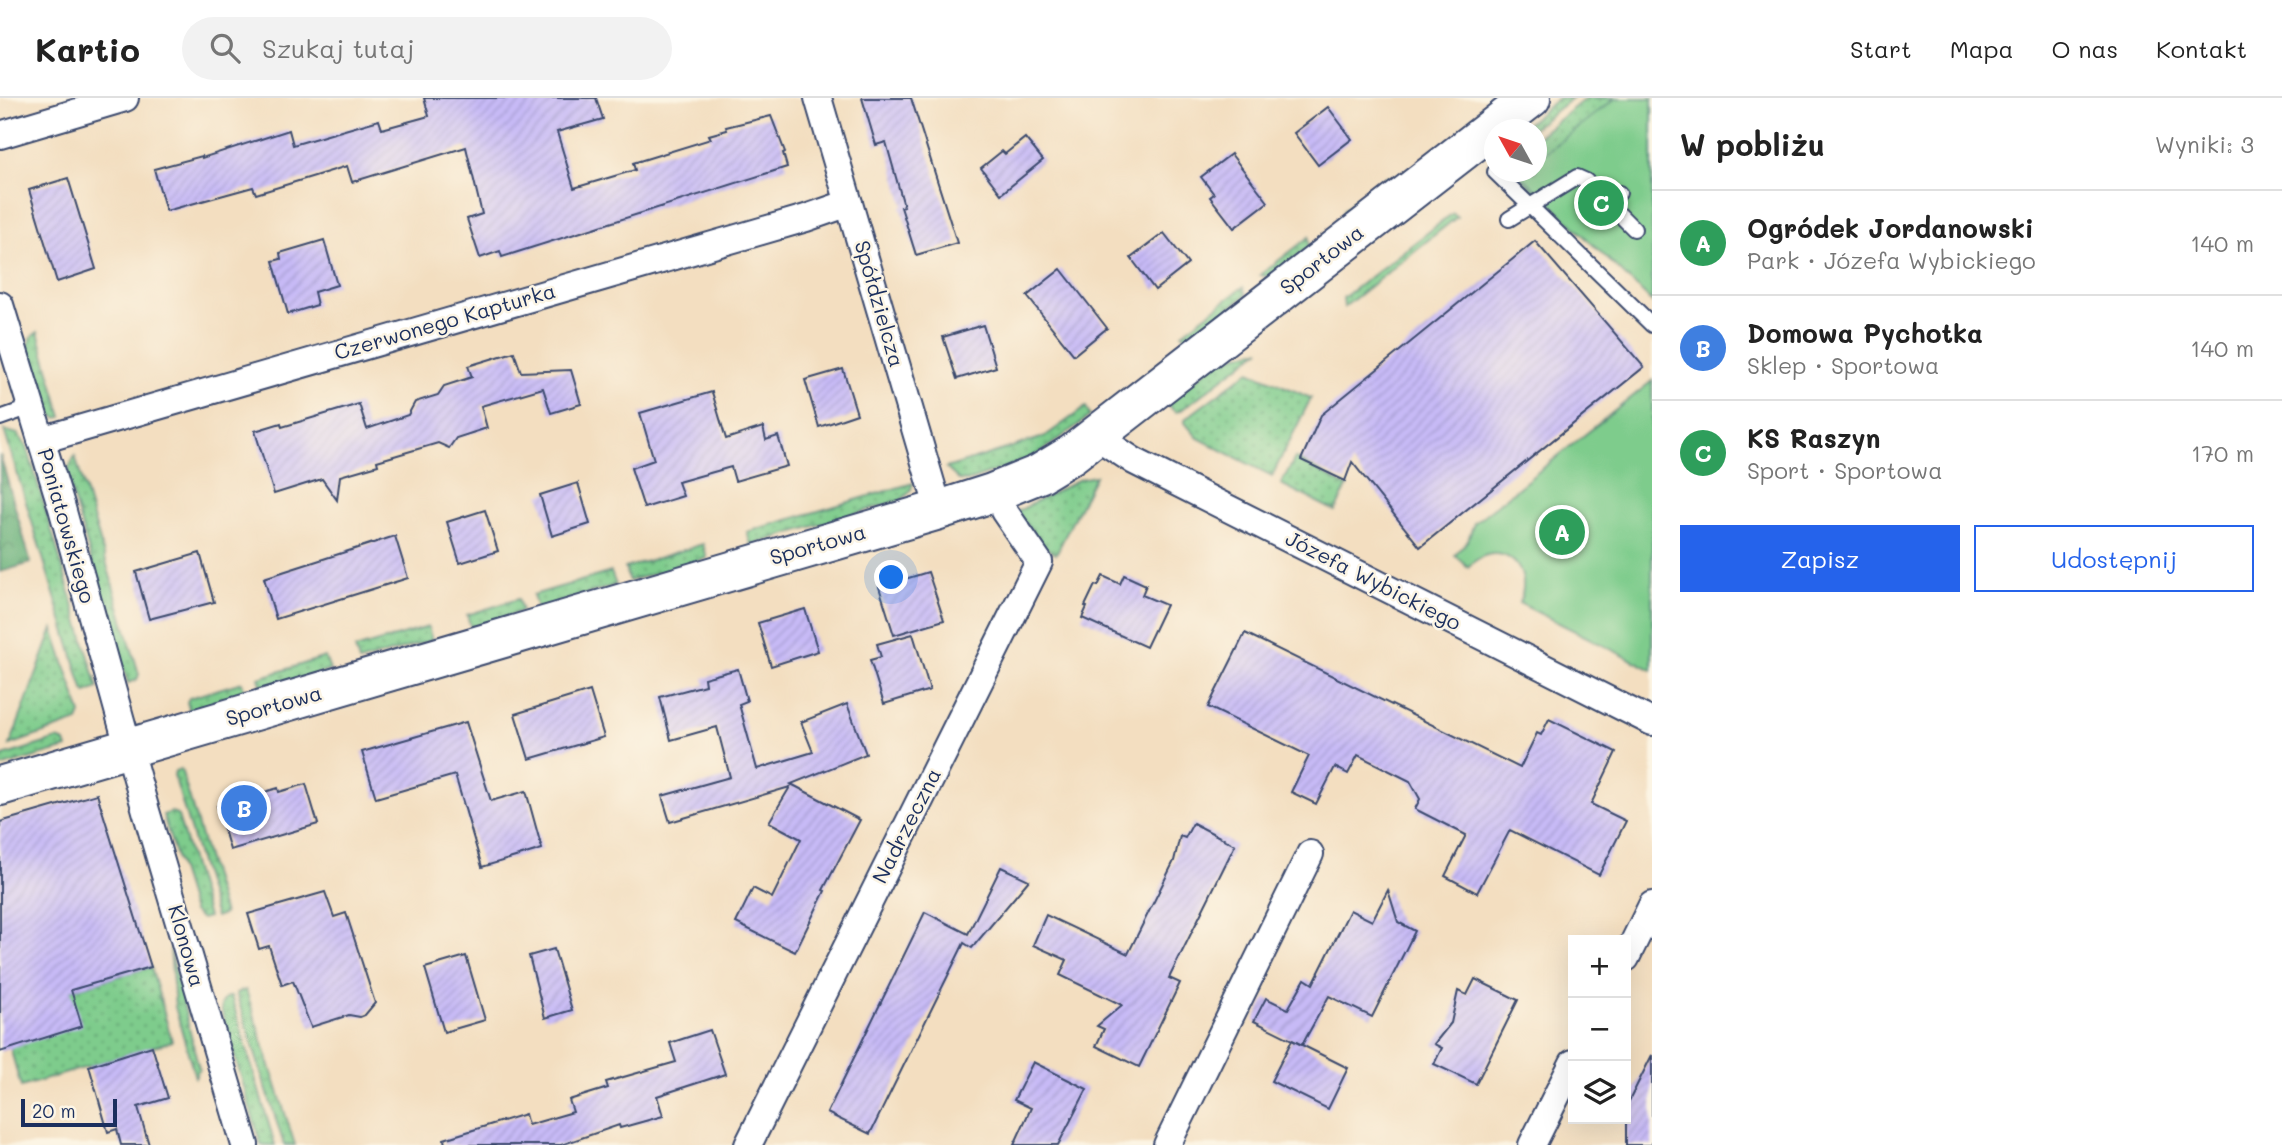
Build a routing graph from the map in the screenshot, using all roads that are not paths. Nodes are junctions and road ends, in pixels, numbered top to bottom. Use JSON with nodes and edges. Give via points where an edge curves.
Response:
{"nodes":[{"id":1,"x":125,"y":98,"type":"edge"},
{"id":2,"x":818,"y":98,"type":"edge"},
{"id":3,"x":1531,"y":98,"type":"edge"},
{"id":4,"x":1516,"y":119,"type":"edge"},
{"id":5,"x":0,"y":135,"type":"edge"},
{"id":6,"x":1484,"y":162,"type":"edge"},
{"id":7,"x":1506,"y":182,"type":"edge"},
{"id":8,"x":1619,"y":193,"type":"dead end"},
{"id":9,"x":849,"y":203,"type":"junction"},
{"id":10,"x":1607,"y":203,"type":"junction"},
{"id":11,"x":1530,"y":206,"type":"junction"},
{"id":12,"x":1509,"y":219,"type":"dead end"},
{"id":13,"x":1634,"y":229,"type":"dead end"},
{"id":14,"x":0,"y":306,"type":"edge"},
{"id":15,"x":1652,"y":325,"type":"edge"},
{"id":16,"x":31,"y":407,"type":"junction"},
{"id":17,"x":0,"y":418,"type":"edge"},
{"id":18,"x":1096,"y":436,"type":"junction"},
{"id":19,"x":41,"y":440,"type":"junction"},
{"id":20,"x":939,"y":510,"type":"junction"},
{"id":21,"x":1004,"y":511,"type":"dead end"},
{"id":22,"x":1652,"y":722,"type":"edge"},
{"id":23,"x":128,"y":747,"type":"junction"},
{"id":24,"x":0,"y":786,"type":"edge"},
{"id":25,"x":1310,"y":854,"type":"dead end"},
{"id":26,"x":1652,"y":905,"type":"edge"},
{"id":27,"x":1631,"y":948,"type":"edge"},
{"id":28,"x":1568,"y":1073,"type":"edge"},
{"id":29,"x":245,"y":1145,"type":"edge"},
{"id":30,"x":748,"y":1145,"type":"edge"},
{"id":31,"x":1167,"y":1145,"type":"edge"},
{"id":32,"x":1532,"y":1145,"type":"edge"}],
"edges":[{"from":1,"to":5,"type":"street"},
{"from":2,"to":9,"type":"street","name":"Spółdzielcza"},
{"from":3,"to":4,"type":"street","name":"Sportowa"},
{"from":6,"to":18,"type":"street","name":"Sportowa"},
{"from":7,"to":11,"type":"lane"},
{"from":8,"to":10,"type":"lane"},
{"from":9,"to":19,"type":"street","name":"Czerwonego Kapturka"},
{"from":9,"to":20,"type":"street","name":"Spółdzielcza"},
{"from":10,"to":11,"type":"lane","via":[[1577,177]]},
{"from":10,"to":13,"type":"lane"},
{"from":11,"to":12,"type":"lane"},
{"from":11,"to":15,"type":"lane"},
{"from":14,"to":16,"type":"street","name":"Poniatowskiego"},
{"from":16,"to":17,"type":"lane"},
{"from":16,"to":19,"type":"street","name":"Poniatowskiego"},
{"from":18,"to":20,"type":"street","name":"Sportowa","via":[[1040,474]]},
{"from":18,"to":22,"type":"street","name":"Józefa Wybickiego","via":[[1134,461]]},
{"from":19,"to":23,"type":"street","name":"Poniatowskiego"},
{"from":20,"to":23,"type":"street","name":"Sportowa"},
{"from":21,"to":30,"type":"street","name":"Nadrzeczna","via":[[1039,562]]},
{"from":23,"to":24,"type":"street","name":"Sportowa"},
{"from":23,"to":29,"type":"street","name":"Klonowa"},
{"from":25,"to":31,"type":"street"},
{"from":26,"to":27,"type":"street"},
{"from":28,"to":32,"type":"street"}]}
